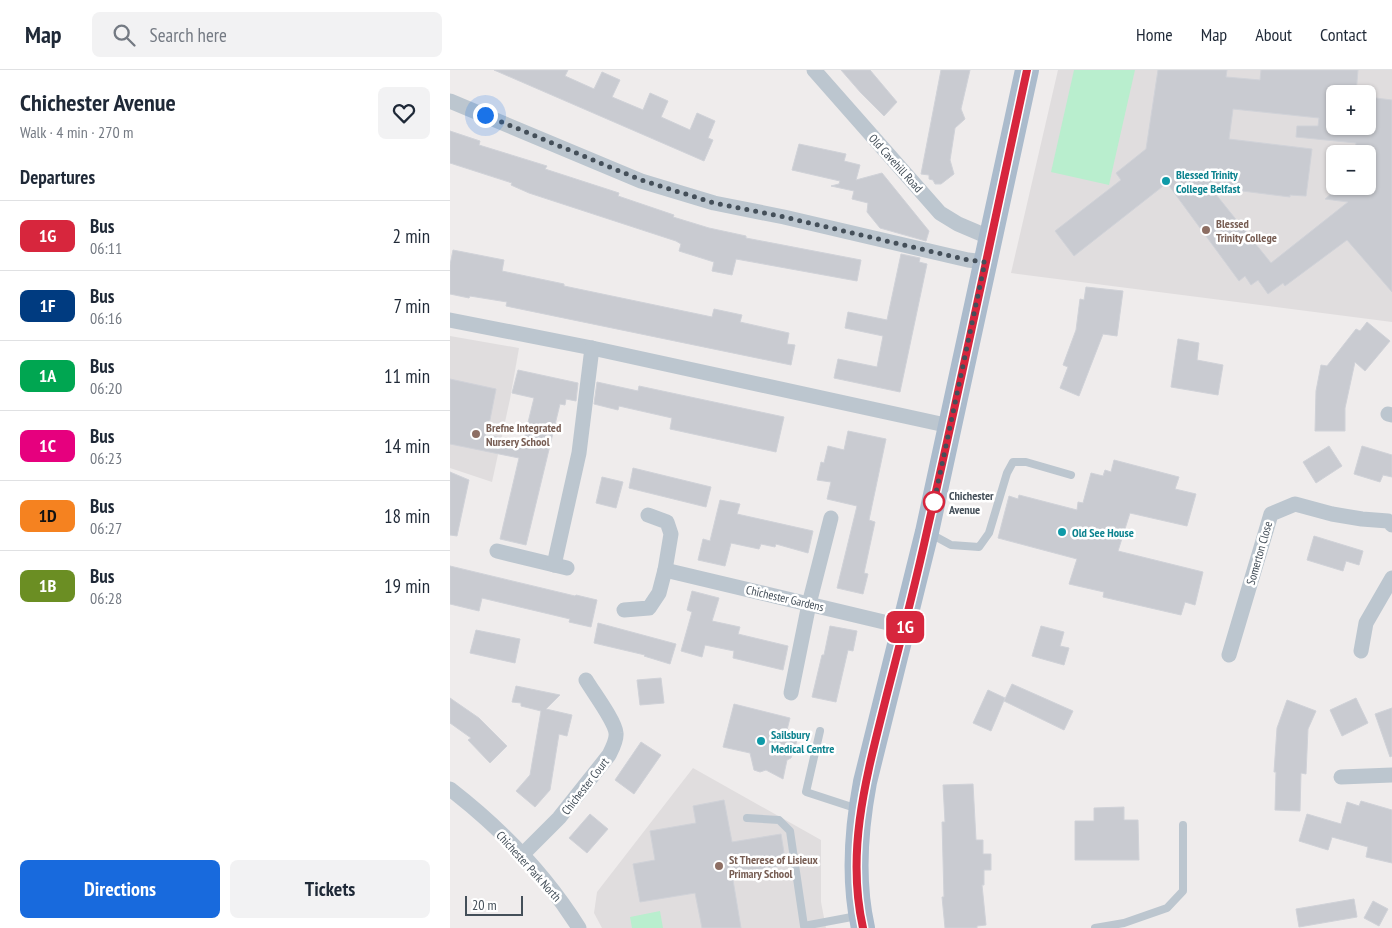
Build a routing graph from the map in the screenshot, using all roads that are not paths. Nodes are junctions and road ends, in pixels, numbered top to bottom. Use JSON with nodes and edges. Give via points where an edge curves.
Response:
{"nodes":[{"id":1,"x":814,"y":70,"type":"edge"},
{"id":2,"x":1027,"y":70,"type":"edge"},
{"id":3,"x":450,"y":101,"type":"edge"},
{"id":4,"x":991,"y":238,"type":"junction"},
{"id":5,"x":985,"y":262,"type":"junction"},
{"id":6,"x":450,"y":320,"type":"edge"},
{"id":7,"x":592,"y":348,"type":"junction"},
{"id":8,"x":950,"y":426,"type":"junction"},
{"id":9,"x":1072,"y":476,"type":"dead end"},
{"id":10,"x":648,"y":515,"type":"dead end"},
{"id":11,"x":831,"y":518,"type":"dead end"},
{"id":12,"x":1392,"y":525,"type":"edge"},
{"id":13,"x":927,"y":532,"type":"junction"},
{"id":14,"x":496,"y":551,"type":"dead end"},
{"id":15,"x":665,"y":570,"type":"junction"},
{"id":16,"x":1392,"y":578,"type":"edge"},
{"id":17,"x":809,"y":604,"type":"junction"},
{"id":18,"x":624,"y":610,"type":"dead end"},
{"id":19,"x":905,"y":627,"type":"junction"},
{"id":20,"x":1361,"y":651,"type":"dead end"},
{"id":21,"x":1229,"y":655,"type":"dead end"},
{"id":22,"x":586,"y":680,"type":"dead end"},
{"id":23,"x":791,"y":693,"type":"dead end"},
{"id":24,"x":820,"y":730,"type":"dead end"},
{"id":25,"x":1392,"y":775,"type":"edge"},
{"id":26,"x":1341,"y":777,"type":"dead end"},
{"id":27,"x":450,"y":789,"type":"edge"},
{"id":28,"x":860,"y":809,"type":"junction"},
{"id":29,"x":747,"y":818,"type":"dead end"},
{"id":30,"x":1183,"y":825,"type":"dead end"},
{"id":31,"x":522,"y":855,"type":"junction"},
{"id":32,"x":861,"y":922,"type":"edge"},
{"id":33,"x":579,"y":928,"type":"edge"},
{"id":34,"x":1095,"y":928,"type":"edge"}],
"edges":[{"from":1,"to":4,"type":"street","name":"Old Cavehill Road","via":[[940,213]]},
{"from":2,"to":4,"type":"main road"},
{"from":3,"to":5,"type":"street","via":[[641,180],[705,200]]},
{"from":4,"to":5,"type":"main road"},
{"from":5,"to":8,"type":"main road"},
{"from":6,"to":7,"type":"street"},
{"from":7,"to":8,"type":"street"},
{"from":7,"to":14,"type":"street","via":[[560,567]]},
{"from":8,"to":13,"type":"main road"},
{"from":9,"to":13,"type":"lane","via":[[1026,462],[1013,462],[989,533],[979,547],[951,545]]},
{"from":10,"to":15,"type":"street","via":[[667,522],[671,534]]},
{"from":11,"to":17,"type":"street"},
{"from":12,"to":21,"type":"street","name":"Somerton Close","via":[[1388,521],[1332,514],[1295,504],[1271,514]]},
{"from":13,"to":19,"type":"main road"},
{"from":15,"to":17,"type":"street","name":"Chichester Gardens"},
{"from":15,"to":18,"type":"street","via":[[658,593],[648,608]]},
{"from":16,"to":20,"type":"street","via":[[1366,623]]},
{"from":17,"to":19,"type":"street","name":"Chichester Gardens"},
{"from":17,"to":23,"type":"street"},
{"from":19,"to":28,"type":"main road"},
{"from":22,"to":31,"type":"street","name":"Chichester Court","via":[[613,724],[616,733],[614,744],[609,755],[559,818]]},
{"from":24,"to":28,"type":"lane","via":[[806,792]]},
{"from":25,"to":26,"type":"street"},
{"from":27,"to":31,"type":"street","name":"Chichester Park North"},
{"from":28,"to":32,"type":"main road","via":[[856,878]]},
{"from":29,"to":32,"type":"lane","via":[[779,820],[790,831],[804,926]]},
{"from":30,"to":34,"type":"lane","via":[[1183,891],[1167,908]]},
{"from":31,"to":33,"type":"street","name":"Chichester Park North","via":[[567,908]]}]}
